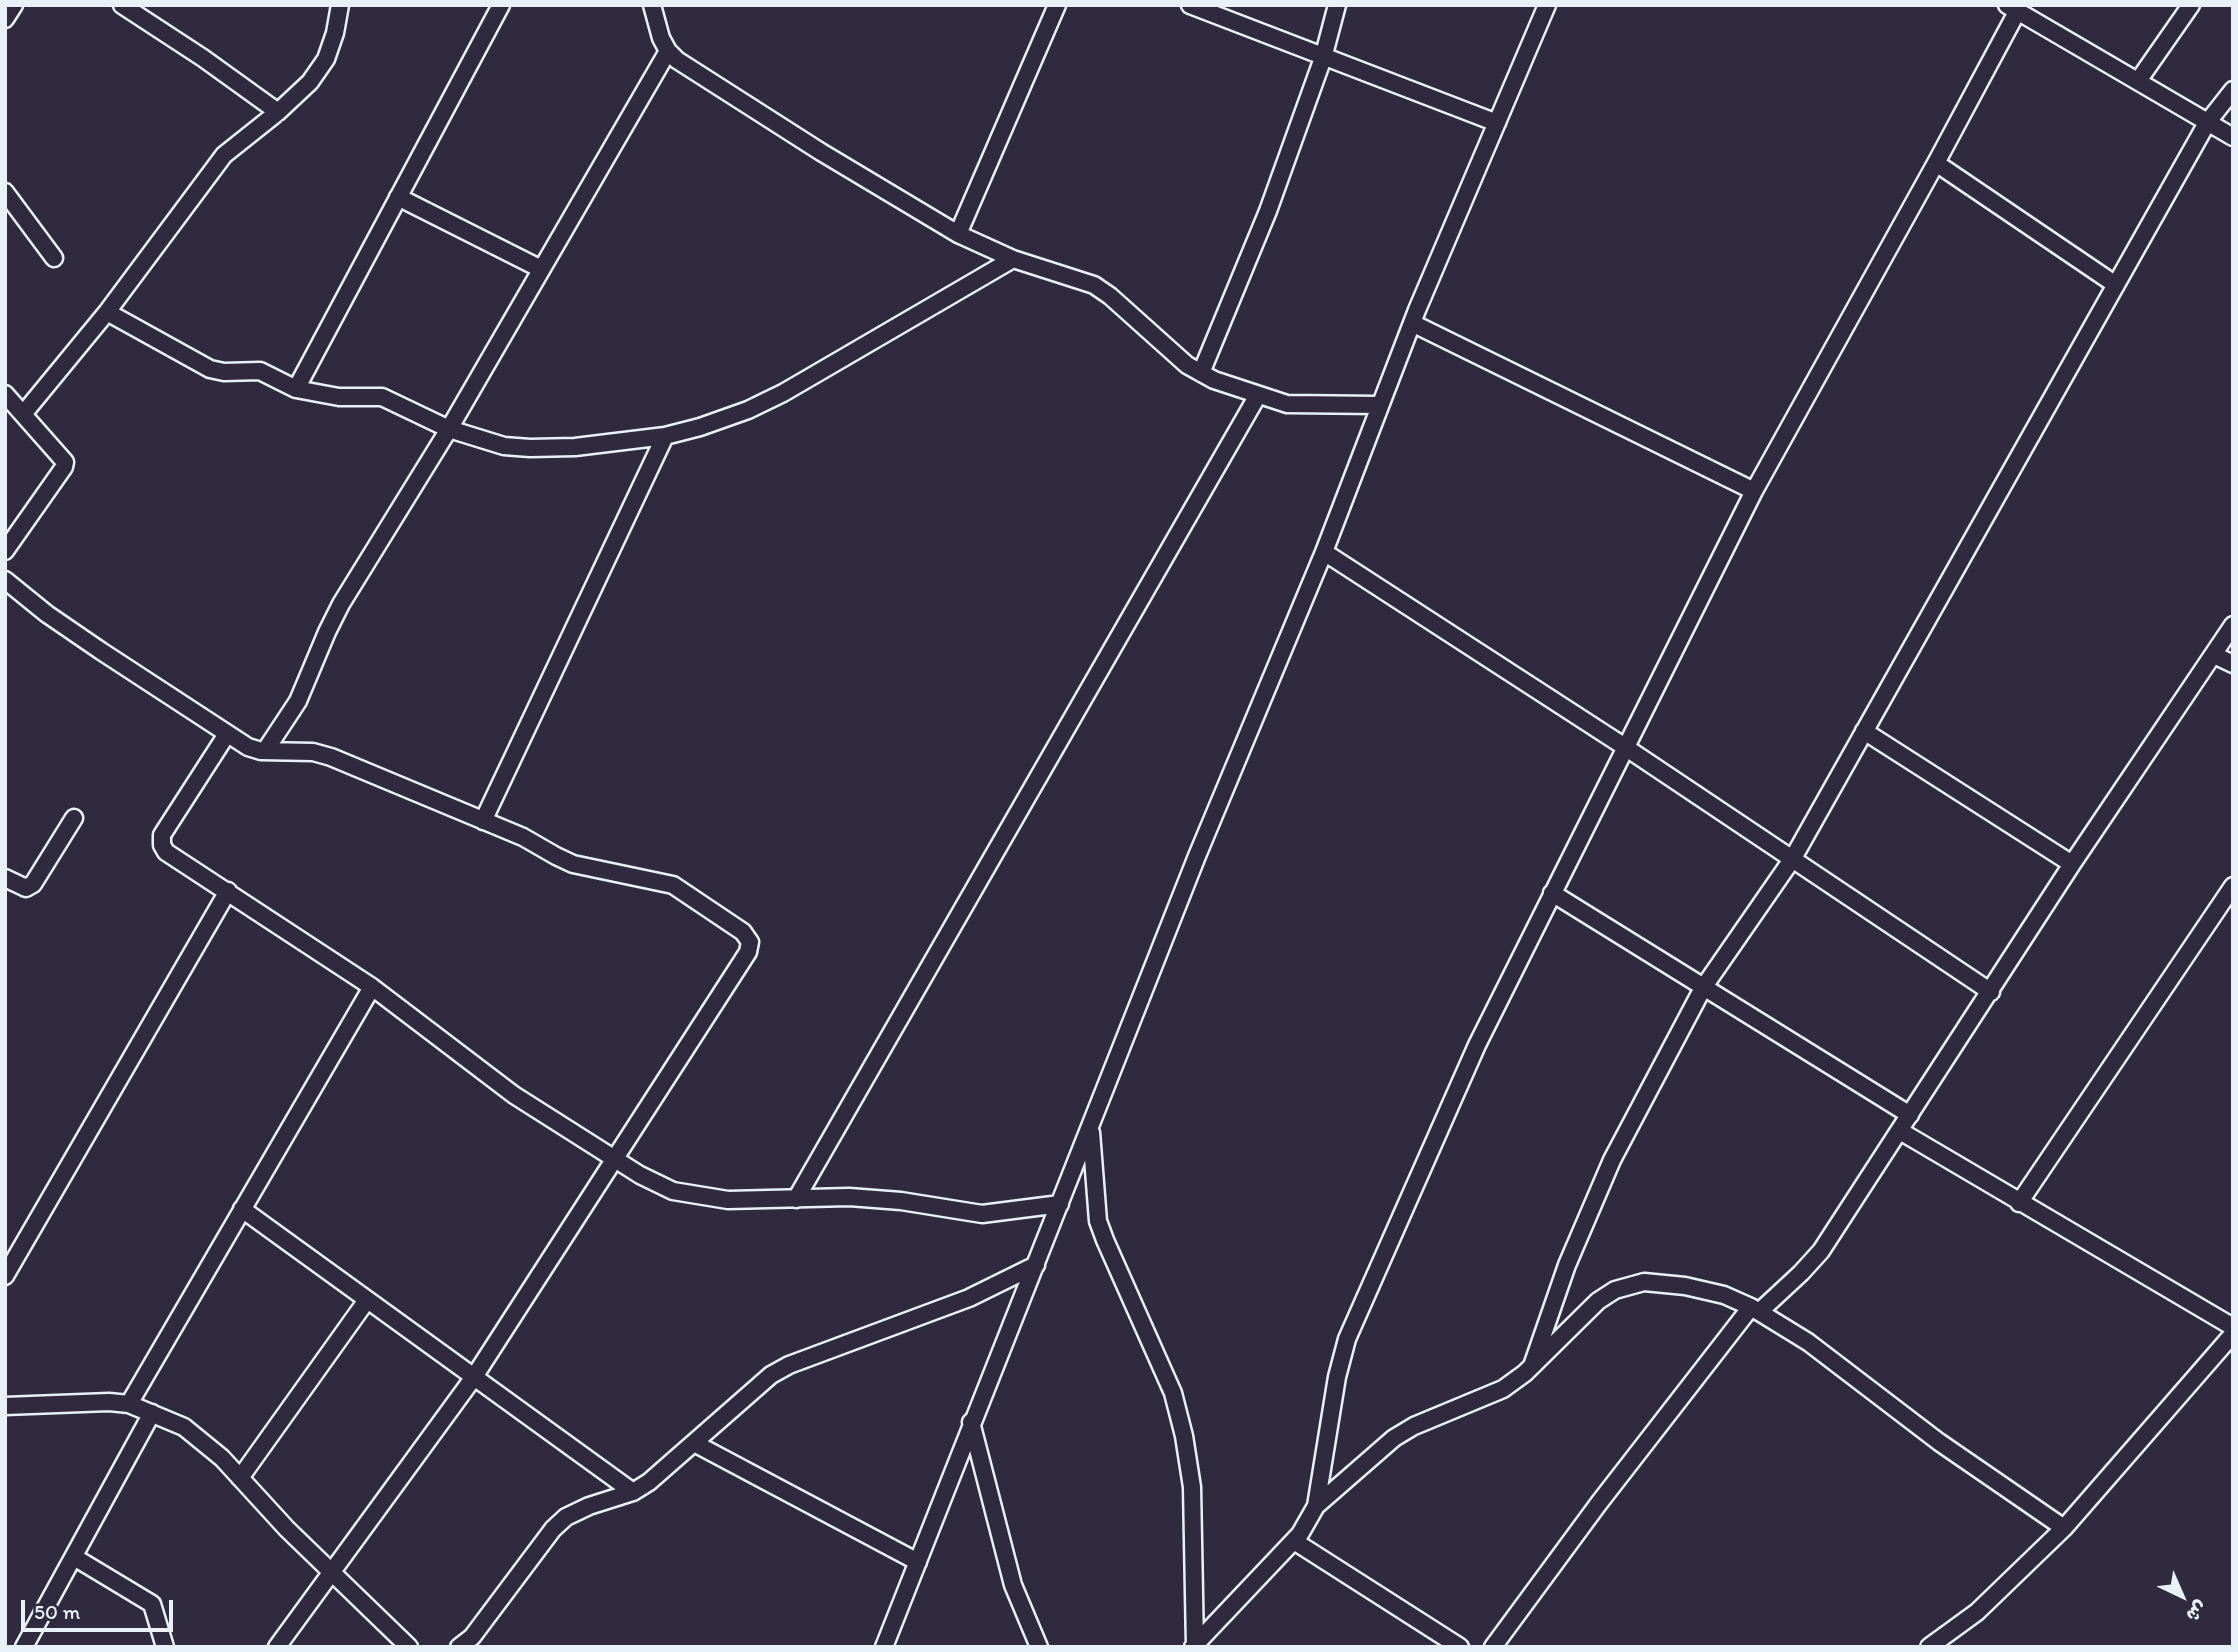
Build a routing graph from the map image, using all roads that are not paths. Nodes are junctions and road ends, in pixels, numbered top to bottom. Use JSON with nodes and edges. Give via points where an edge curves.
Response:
{"nodes":[{"id":1,"x":14,"y":5,"type":"edge"},
{"id":2,"x":122,"y":5,"type":"edge"},
{"id":3,"x":341,"y":5,"type":"edge"},
{"id":4,"x":501,"y":5,"type":"edge"},
{"id":5,"x":652,"y":5,"type":"edge"},
{"id":6,"x":1056,"y":5,"type":"edge"},
{"id":7,"x":1190,"y":5,"type":"edge"},
{"id":8,"x":1337,"y":5,"type":"edge"},
{"id":9,"x":1547,"y":5,"type":"edge"},
{"id":10,"x":2191,"y":5,"type":"edge"},
{"id":11,"x":2012,"y":8,"type":"edge"},
{"id":12,"x":5,"y":19,"type":"edge"},
{"id":13,"x":668,"y":51,"type":"junction"},
{"id":14,"x":1323,"y":58,"type":"junction"},
{"id":15,"x":2138,"y":81,"type":"junction"},
{"id":16,"x":2233,"y":90,"type":"edge"},
{"id":17,"x":278,"y":111,"type":"junction"},
{"id":18,"x":1497,"y":123,"type":"junction"},
{"id":19,"x":2207,"y":123,"type":"junction"},
{"id":20,"x":2233,"y":137,"type":"edge"},
{"id":21,"x":1936,"y":163,"type":"junction"},
{"id":22,"x":5,"y":192,"type":"edge"},
{"id":23,"x":398,"y":197,"type":"junction"},
{"id":24,"x":958,"y":234,"type":"junction"},
{"id":25,"x":54,"y":258,"type":"dead end"},
{"id":26,"x":1013,"y":259,"type":"junction"},
{"id":27,"x":541,"y":269,"type":"junction"},
{"id":28,"x":2116,"y":285,"type":"junction"},
{"id":29,"x":107,"y":312,"type":"junction"},
{"id":30,"x":1412,"y":323,"type":"junction"},
{"id":31,"x":1201,"y":373,"type":"junction"},
{"id":32,"x":296,"y":389,"type":"junction"},
{"id":33,"x":5,"y":394,"type":"edge"},
{"id":34,"x":1258,"y":395,"type":"junction"},
{"id":35,"x":1379,"y":405,"type":"junction"},
{"id":36,"x":24,"y":413,"type":"junction"},
{"id":37,"x":449,"y":429,"type":"junction"},
{"id":38,"x":665,"y":436,"type":"junction"},
{"id":39,"x":1754,"y":491,"type":"junction"},
{"id":40,"x":5,"y":551,"type":"edge"},
{"id":41,"x":1324,"y":552,"type":"junction"},
{"id":42,"x":5,"y":580,"type":"edge"},
{"id":43,"x":2233,"y":625,"type":"edge"},
{"id":44,"x":2214,"y":655,"type":"junction"},
{"id":45,"x":2233,"y":664,"type":"edge"},
{"id":46,"x":1864,"y":732,"type":"junction"},
{"id":47,"x":227,"y":734,"type":"junction"},
{"id":48,"x":1625,"y":747,"type":"junction"},
{"id":49,"x":265,"y":751,"type":"junction"},
{"id":50,"x":74,"y":818,"type":"dead end"},
{"id":51,"x":483,"y":821,"type":"junction"},
{"id":52,"x":1793,"y":858,"type":"junction"},
{"id":53,"x":2072,"y":864,"type":"junction"},
{"id":54,"x":5,"y":878,"type":"edge"},
{"id":55,"x":2233,"y":886,"type":"edge"},
{"id":56,"x":228,"y":891,"type":"junction"},
{"id":57,"x":1552,"y":893,"type":"junction"},
{"id":58,"x":372,"y":987,"type":"junction"},
{"id":59,"x":1703,"y":988,"type":"junction"},
{"id":60,"x":1992,"y":992,"type":"junction"},
{"id":61,"x":1910,"y":1115,"type":"junction"},
{"id":62,"x":1090,"y":1127,"type":"junction"},
{"id":63,"x":1900,"y":1131,"type":"junction"},
{"id":64,"x":614,"y":1159,"type":"junction"},
{"id":65,"x":796,"y":1199,"type":"junction"},
{"id":66,"x":1060,"y":1203,"type":"junction"},
{"id":67,"x":2020,"y":1203,"type":"junction"},
{"id":68,"x":242,"y":1209,"type":"junction"},
{"id":69,"x":1037,"y":1265,"type":"junction"},
{"id":70,"x":5,"y":1276,"type":"edge"},
{"id":71,"x":368,"y":1300,"type":"junction"},
{"id":72,"x":1755,"y":1309,"type":"junction"},
{"id":73,"x":2233,"y":1327,"type":"edge"},
{"id":74,"x":2233,"y":1334,"type":"edge"},
{"id":75,"x":1532,"y":1366,"type":"junction"},
{"id":76,"x":474,"y":1377,"type":"junction"},
{"id":77,"x":129,"y":1404,"type":"junction"},
{"id":78,"x":5,"y":1406,"type":"edge"},
{"id":79,"x":152,"y":1413,"type":"junction"},
{"id":80,"x":971,"y":1422,"type":"junction"},
{"id":81,"x":694,"y":1443,"type":"junction"},
{"id":82,"x":240,"y":1478,"type":"junction"},
{"id":83,"x":634,"y":1492,"type":"junction"},
{"id":84,"x":1316,"y":1506,"type":"junction"},
{"id":85,"x":2064,"y":1528,"type":"junction"},
{"id":86,"x":1294,"y":1541,"type":"junction"},
{"id":87,"x":74,"y":1557,"type":"junction"},
{"id":88,"x":918,"y":1562,"type":"junction"},
{"id":89,"x":332,"y":1573,"type":"junction"},
{"id":90,"x":1194,"y":1646,"type":"edge"},
{"id":91,"x":24,"y":1647,"type":"edge"},
{"id":92,"x":165,"y":1647,"type":"edge"},
{"id":93,"x":277,"y":1647,"type":"edge"},
{"id":94,"x":409,"y":1647,"type":"edge"},
{"id":95,"x":459,"y":1647,"type":"edge"},
{"id":96,"x":884,"y":1647,"type":"edge"},
{"id":97,"x":1039,"y":1647,"type":"edge"},
{"id":98,"x":1460,"y":1647,"type":"edge"},
{"id":99,"x":1493,"y":1647,"type":"edge"},
{"id":100,"x":1929,"y":1647,"type":"edge"}],
"edges":[{"from":1,"to":12,"type":"street"},
{"from":2,"to":17,"type":"street"},
{"from":3,"to":17,"type":"street","via":[[326,59],[310,82]]},
{"from":4,"to":23,"type":"street"},
{"from":5,"to":13,"type":"street"},
{"from":6,"to":24,"type":"street"},
{"from":7,"to":14,"type":"street"},
{"from":8,"to":14,"type":"street"},
{"from":9,"to":18,"type":"street"},
{"from":10,"to":15,"type":"street"},
{"from":11,"to":15,"type":"street"},
{"from":11,"to":21,"type":"street"},
{"from":13,"to":24,"type":"street","via":[[821,152]]},
{"from":13,"to":27,"type":"street"},
{"from":14,"to":18,"type":"street"},
{"from":14,"to":31,"type":"street","via":[[1268,211]]},
{"from":15,"to":19,"type":"street"},
{"from":16,"to":19,"type":"street"},
{"from":17,"to":29,"type":"street","via":[[210,171]]},
{"from":18,"to":30,"type":"street"},
{"from":19,"to":20,"type":"street"},
{"from":19,"to":28,"type":"street"},
{"from":21,"to":28,"type":"street"},
{"from":21,"to":39,"type":"street"},
{"from":22,"to":25,"type":"street"},
{"from":23,"to":27,"type":"street"},
{"from":23,"to":32,"type":"street"},
{"from":24,"to":26,"type":"street"},
{"from":26,"to":31,"type":"street","via":[[1094,285]]},
{"from":26,"to":38,"type":"street","via":[[783,393],[748,410]]},
{"from":27,"to":37,"type":"street"},
{"from":28,"to":46,"type":"street"},
{"from":29,"to":32,"type":"street","via":[[210,369],[260,371]]},
{"from":29,"to":36,"type":"street"},
{"from":30,"to":35,"type":"street"},
{"from":30,"to":39,"type":"street"},
{"from":31,"to":34,"type":"street"},
{"from":32,"to":37,"type":"street","via":[[339,397],[382,397]]},
{"from":33,"to":36,"type":"street"},
{"from":34,"to":35,"type":"street","via":[[1287,404]]},
{"from":34,"to":65,"type":"street"},
{"from":35,"to":41,"type":"street"},
{"from":36,"to":40,"type":"street","via":[[65,462]]},
{"from":37,"to":38,"type":"street","via":[[504,446],[530,448]]},
{"from":37,"to":49,"type":"street","via":[[341,604],[302,695]]},
{"from":38,"to":51,"type":"street"},
{"from":39,"to":48,"type":"street"},
{"from":41,"to":48,"type":"street"},
{"from":41,"to":62,"type":"street"},
{"from":42,"to":47,"type":"street","via":[[47,614]]},
{"from":43,"to":44,"type":"street"},
{"from":44,"to":45,"type":"street"},
{"from":44,"to":53,"type":"street"},
{"from":46,"to":52,"type":"street"},
{"from":46,"to":53,"type":"street"},
{"from":47,"to":49,"type":"street"},
{"from":47,"to":56,"type":"street","via":[[162,835],[162,845]]},
{"from":48,"to":52,"type":"street"},
{"from":48,"to":57,"type":"street"},
{"from":49,"to":51,"type":"street","via":[[331,757]]},
{"from":50,"to":54,"type":"street","via":[[33,884],[26,888]]},
{"from":51,"to":64,"type":"street","via":[[573,864],[673,885],[743,932],[750,942],[748,953]]},
{"from":52,"to":59,"type":"street"},
{"from":52,"to":60,"type":"street"},
{"from":53,"to":60,"type":"street"},
{"from":55,"to":67,"type":"street"},
{"from":56,"to":58,"type":"street"},
{"from":56,"to":70,"type":"street"},
{"from":57,"to":59,"type":"street"},
{"from":57,"to":84,"type":"street","via":[[1477,1045],[1347,1339]]},
{"from":58,"to":64,"type":"street","via":[[514,1095]]},
{"from":58,"to":68,"type":"street"},
{"from":59,"to":61,"type":"street"},
{"from":59,"to":75,"type":"street","via":[[1612,1160],[1567,1265]]},
{"from":60,"to":61,"type":"street"},
{"from":61,"to":63,"type":"street"},
{"from":62,"to":66,"type":"street"},
{"from":62,"to":90,"type":"street","via":[[1098,1221],[1173,1393],[1184,1436],[1192,1487]]},
{"from":63,"to":67,"type":"street"},
{"from":63,"to":72,"type":"street","via":[[1821,1251]]},
{"from":64,"to":65,"type":"street","via":[[673,1191],[728,1200]]},
{"from":64,"to":76,"type":"street"},
{"from":65,"to":66,"type":"street","via":[[888,1200],[982,1214]]},
{"from":66,"to":69,"type":"street"},
{"from":67,"to":73,"type":"street"},
{"from":68,"to":71,"type":"street"},
{"from":68,"to":77,"type":"street"},
{"from":69,"to":80,"type":"street"},
{"from":69,"to":81,"type":"street","via":[[969,1298],[789,1365],[771,1375]]},
{"from":71,"to":76,"type":"street"},
{"from":71,"to":82,"type":"street"},
{"from":72,"to":75,"type":"street","via":[[1724,1295],[1685,1286],[1633,1284],[1598,1301]]},
{"from":72,"to":85,"type":"street","via":[[1808,1342],[1939,1442]]},
{"from":72,"to":99,"type":"street"},
{"from":74,"to":85,"type":"street"},
{"from":75,"to":84,"type":"street","via":[[1503,1389],[1394,1438]]},
{"from":76,"to":83,"type":"street"},
{"from":76,"to":89,"type":"street"},
{"from":77,"to":78,"type":"street"},
{"from":77,"to":79,"type":"street"},
{"from":79,"to":82,"type":"street","via":[[202,1440]]},
{"from":79,"to":87,"type":"street"},
{"from":80,"to":88,"type":"street"},
{"from":80,"to":97,"type":"street","via":[[1013,1585]]},
{"from":81,"to":83,"type":"street"},
{"from":81,"to":88,"type":"street"},
{"from":82,"to":89,"type":"street"},
{"from":83,"to":95,"type":"street","via":[[589,1506],[552,1529],[472,1637]]},
{"from":84,"to":86,"type":"street"},
{"from":85,"to":100,"type":"street","via":[[1977,1612]]},
{"from":86,"to":90,"type":"street"},
{"from":86,"to":98,"type":"street"},
{"from":87,"to":91,"type":"street"},
{"from":87,"to":92,"type":"street","via":[[152,1604]]},
{"from":88,"to":96,"type":"street"},
{"from":89,"to":93,"type":"street"},
{"from":89,"to":94,"type":"street"}]}
